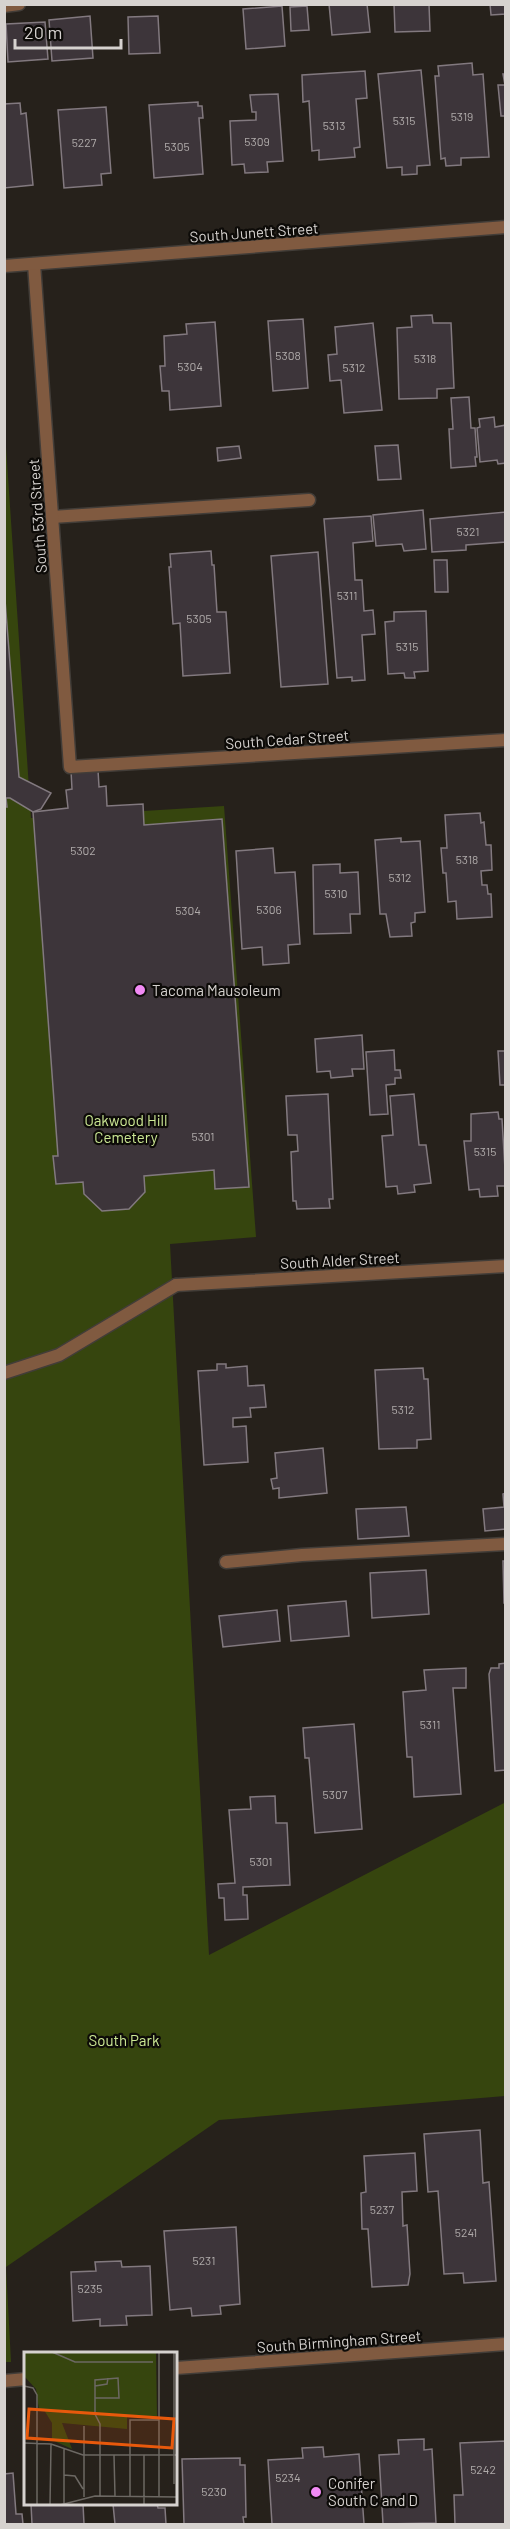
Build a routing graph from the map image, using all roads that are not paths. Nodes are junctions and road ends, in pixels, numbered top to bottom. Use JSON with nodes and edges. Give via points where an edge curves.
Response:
{"nodes":[{"id":1,"x":19,"y":4,"type":"edge"},
{"id":2,"x":4,"y":6,"type":"edge"},
{"id":3,"x":506,"y":227,"type":"edge"},
{"id":4,"x":34,"y":264,"type":"junction"},
{"id":5,"x":4,"y":266,"type":"edge"},
{"id":6,"x":309,"y":500,"type":"dead end"},
{"id":7,"x":52,"y":517,"type":"junction"},
{"id":8,"x":506,"y":740,"type":"edge"},
{"id":9,"x":70,"y":767,"type":"joint"},
{"id":10,"x":506,"y":1266,"type":"edge"},
{"id":11,"x":4,"y":1373,"type":"edge"},
{"id":12,"x":506,"y":1544,"type":"edge"},
{"id":13,"x":226,"y":1562,"type":"dead end"},
{"id":14,"x":506,"y":2344,"type":"edge"},
{"id":15,"x":177,"y":2368,"type":"edge"},
{"id":16,"x":24,"y":2379,"type":"edge"},
{"id":17,"x":4,"y":2380,"type":"edge"}],
"edges":[{"from":1,"to":2,"type":"street"},
{"from":3,"to":4,"type":"street","name":"South Junett Street"},
{"from":4,"to":5,"type":"street","name":"South Junett Street"},
{"from":4,"to":7,"type":"street","name":"South 53rd Street"},
{"from":6,"to":7,"type":"street"},
{"from":7,"to":9,"type":"street","name":"South 53rd Street"},
{"from":8,"to":9,"type":"street","name":"South Cedar Street"},
{"from":10,"to":11,"type":"street","name":"South Alder Street","via":[[176,1285],[59,1355]]},
{"from":12,"to":13,"type":"street"},
{"from":14,"to":15,"type":"street","name":"South Birmingham Street"},
{"from":16,"to":17,"type":"street"}]}
